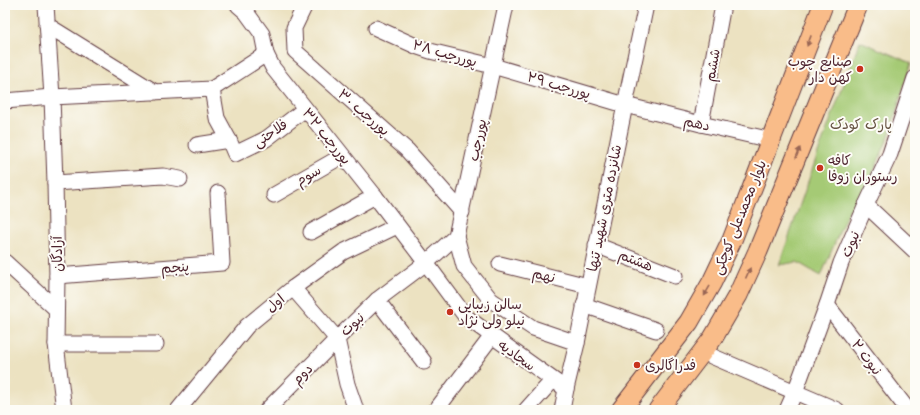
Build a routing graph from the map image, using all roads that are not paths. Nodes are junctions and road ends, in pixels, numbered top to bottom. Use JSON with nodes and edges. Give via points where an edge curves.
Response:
{"nodes":[{"id":1,"x":46,"y":5,"type":"edge"},
{"id":2,"x":238,"y":5,"type":"edge"},
{"id":3,"x":305,"y":5,"type":"edge"},
{"id":4,"x":506,"y":5,"type":"edge"},
{"id":5,"x":646,"y":5,"type":"edge"},
{"id":6,"x":722,"y":5,"type":"edge"},
{"id":7,"x":823,"y":5,"type":"edge"},
{"id":8,"x":858,"y":5,"type":"edge"},
{"id":9,"x":47,"y":25,"type":"junction"},
{"id":10,"x":376,"y":28,"type":"dead end"},
{"id":11,"x":266,"y":54,"type":"junction"},
{"id":12,"x":493,"y":66,"type":"junction"},
{"id":13,"x":914,"y":83,"type":"edge"},
{"id":14,"x":212,"y":89,"type":"junction"},
{"id":15,"x":155,"y":92,"type":"junction"},
{"id":16,"x":52,"y":97,"type":"junction"},
{"id":17,"x":5,"y":101,"type":"edge"},
{"id":18,"x":624,"y":105,"type":"junction"},
{"id":19,"x":304,"y":109,"type":"junction"},
{"id":20,"x":701,"y":124,"type":"junction"},
{"id":21,"x":229,"y":140,"type":"junction"},
{"id":22,"x":771,"y":140,"type":"junction"},
{"id":23,"x":197,"y":145,"type":"dead end"},
{"id":24,"x":342,"y":156,"type":"junction"},
{"id":25,"x":180,"y":179,"type":"dead end"},
{"id":26,"x":55,"y":184,"type":"junction"},
{"id":27,"x":218,"y":193,"type":"dead end"},
{"id":28,"x":274,"y":195,"type":"dead end"},
{"id":29,"x":375,"y":196,"type":"junction"},
{"id":30,"x":866,"y":205,"type":"junction"},
{"id":31,"x":462,"y":212,"type":"junction"},
{"id":32,"x":397,"y":226,"type":"junction"},
{"id":33,"x":311,"y":232,"type":"dead end"},
{"id":34,"x":456,"y":236,"type":"junction"},
{"id":35,"x":596,"y":245,"type":"junction"},
{"id":36,"x":915,"y":251,"type":"edge"},
{"id":37,"x":5,"y":262,"type":"edge"},
{"id":38,"x":426,"y":263,"type":"junction"},
{"id":39,"x":500,"y":264,"type":"dead end"},
{"id":40,"x":57,"y":276,"type":"junction"},
{"id":41,"x":675,"y":276,"type":"dead end"},
{"id":42,"x":588,"y":286,"type":"junction"},
{"id":43,"x":293,"y":288,"type":"junction"},
{"id":44,"x":377,"y":300,"type":"junction"},
{"id":45,"x":584,"y":305,"type":"junction"},
{"id":46,"x":827,"y":305,"type":"junction"},
{"id":47,"x":56,"y":309,"type":"junction"},
{"id":48,"x":656,"y":330,"type":"dead end"},
{"id":49,"x":492,"y":336,"type":"junction"},
{"id":50,"x":337,"y":339,"type":"junction"},
{"id":51,"x":577,"y":343,"type":"junction"},
{"id":52,"x":56,"y":344,"type":"junction"},
{"id":53,"x":156,"y":344,"type":"dead end"},
{"id":54,"x":702,"y":352,"type":"junction"},
{"id":55,"x":424,"y":362,"type":"dead end"},
{"id":56,"x":552,"y":381,"type":"junction"},
{"id":57,"x":566,"y":390,"type":"junction"},
{"id":58,"x":795,"y":392,"type":"junction"},
{"id":59,"x":64,"y":410,"type":"edge"},
{"id":60,"x":178,"y":410,"type":"edge"},
{"id":61,"x":267,"y":410,"type":"edge"},
{"id":62,"x":356,"y":410,"type":"edge"},
{"id":63,"x":436,"y":410,"type":"edge"},
{"id":64,"x":526,"y":410,"type":"edge"},
{"id":65,"x":562,"y":410,"type":"edge"},
{"id":66,"x":621,"y":410,"type":"edge"},
{"id":67,"x":658,"y":410,"type":"edge"},
{"id":68,"x":787,"y":410,"type":"edge"},
{"id":69,"x":837,"y":410,"type":"edge"},
{"id":70,"x":908,"y":410,"type":"edge"}],
"edges":[{"from":1,"to":9,"type":"street","name":"آزادگان"},
{"from":2,"to":11,"type":"street","name":"پوررجب ۳۲","via":[[262,34]]},
{"from":3,"to":31,"type":"street","name":"پوررجب ۳۰","via":[[294,28],[294,51],[408,150]]},
{"from":4,"to":12,"type":"street","name":"پوررجب"},
{"from":5,"to":18,"type":"street","name":"شانزده متری شهید تنها"},
{"from":6,"to":20,"type":"street","name":"ششم"},
{"from":7,"to":22,"type":"main road","name":"بلوار محمدعلی کوچکی","one_way":true},
{"from":54,"to":8,"type":"main road","name":"بلوار محمدعلی کوچکی","one_way":true,"via":[[738,295]]},
{"from":9,"to":15,"type":"street"},
{"from":9,"to":16,"type":"street","name":"آزادگان"},
{"from":10,"to":12,"type":"street","name":"پوررجب ۲۸","via":[[430,51]]},
{"from":11,"to":14,"type":"street"},
{"from":11,"to":19,"type":"street","name":"پوررجب ۳۲","via":[[273,68]]},
{"from":12,"to":18,"type":"street","name":"پوررجب ۲۹"},
{"from":12,"to":31,"type":"street","name":"پوررجب"},
{"from":13,"to":30,"type":"street","name":"نبوت","via":[[890,154]]},
{"from":14,"to":15,"type":"street"},
{"from":14,"to":21,"type":"street","via":[[217,118]]},
{"from":15,"to":16,"type":"street"},
{"from":16,"to":17,"type":"street"},
{"from":16,"to":26,"type":"street","name":"آزادگان"},
{"from":18,"to":20,"type":"street","name":"دهم"},
{"from":18,"to":35,"type":"street","name":"شانزده متری شهید تنها"},
{"from":19,"to":21,"type":"street","name":"فلاحتی","via":[[266,139],[235,154]]},
{"from":19,"to":24,"type":"street","name":"پوررجب ۳۲"},
{"from":20,"to":22,"type":"street","name":"دهم"},
{"from":21,"to":23,"type":"street"},
{"from":22,"to":66,"type":"main road","name":"بلوار محمدعلی کوچکی","one_way":true,"via":[[732,240],[712,282],[689,322]]},
{"from":24,"to":28,"type":"street","name":"سوم"},
{"from":24,"to":29,"type":"street","name":"پوررجب ۳۲"},
{"from":25,"to":26,"type":"street","via":[[162,176]]},
{"from":26,"to":40,"type":"street","name":"آزادگان"},
{"from":27,"to":40,"type":"street","name":"پنجم","via":[[222,263]]},
{"from":29,"to":32,"type":"street","name":"پوررجب ۳۲"},
{"from":29,"to":33,"type":"street"},
{"from":30,"to":36,"type":"street"},
{"from":30,"to":46,"type":"street","name":"نبوت","via":[[841,263]]},
{"from":31,"to":34,"type":"street","name":"پوررجب"},
{"from":32,"to":38,"type":"street","name":"پوررجب ۳۲"},
{"from":32,"to":43,"type":"street","name":"اول","via":[[343,252]]},
{"from":34,"to":38,"type":"street"},
{"from":34,"to":51,"type":"street","via":[[464,266],[491,300],[533,328]]},
{"from":35,"to":41,"type":"street","name":"هشتم"},
{"from":35,"to":42,"type":"street","name":"شانزده متری شهید تنها"},
{"from":37,"to":47,"type":"street"},
{"from":38,"to":44,"type":"street","name":"نبوت"},
{"from":38,"to":49,"type":"street","name":"سجادیه","via":[[466,318]]},
{"from":39,"to":42,"type":"street","name":"نهم"},
{"from":40,"to":47,"type":"street","name":"آزادگان"},
{"from":42,"to":45,"type":"street","name":"شانزده متری شهید تنها"},
{"from":43,"to":50,"type":"street"},
{"from":43,"to":60,"type":"street","name":"اول","via":[[247,326]]},
{"from":44,"to":50,"type":"street","name":"نبوت"},
{"from":44,"to":55,"type":"street"},
{"from":45,"to":48,"type":"street"},
{"from":45,"to":51,"type":"street","name":"شانزده متری شهید تنها"},
{"from":46,"to":58,"type":"street","name":"نبوت"},
{"from":46,"to":70,"type":"street","name":"نبوت ۲"},
{"from":47,"to":52,"type":"street","name":"آزادگان"},
{"from":49,"to":56,"type":"street","name":"سجادیه"},
{"from":49,"to":63,"type":"street"},
{"from":50,"to":61,"type":"street","name":"دوم"},
{"from":50,"to":62,"type":"street","name":"نبوت"},
{"from":51,"to":57,"type":"street","name":"شانزده متری شهید تنها"},
{"from":52,"to":53,"type":"street"},
{"from":52,"to":59,"type":"street","name":"آزادگان"},
{"from":54,"to":58,"type":"street"},
{"from":54,"to":67,"type":"main road","name":"بلوار محمدعلی کوچکی"},
{"from":56,"to":57,"type":"street","name":"سجادیه"},
{"from":56,"to":64,"type":"street"},
{"from":57,"to":65,"type":"street","name":"شانزده متری شهید تنها"},
{"from":58,"to":68,"type":"street","name":"نبوت"},
{"from":58,"to":69,"type":"street"}]}
